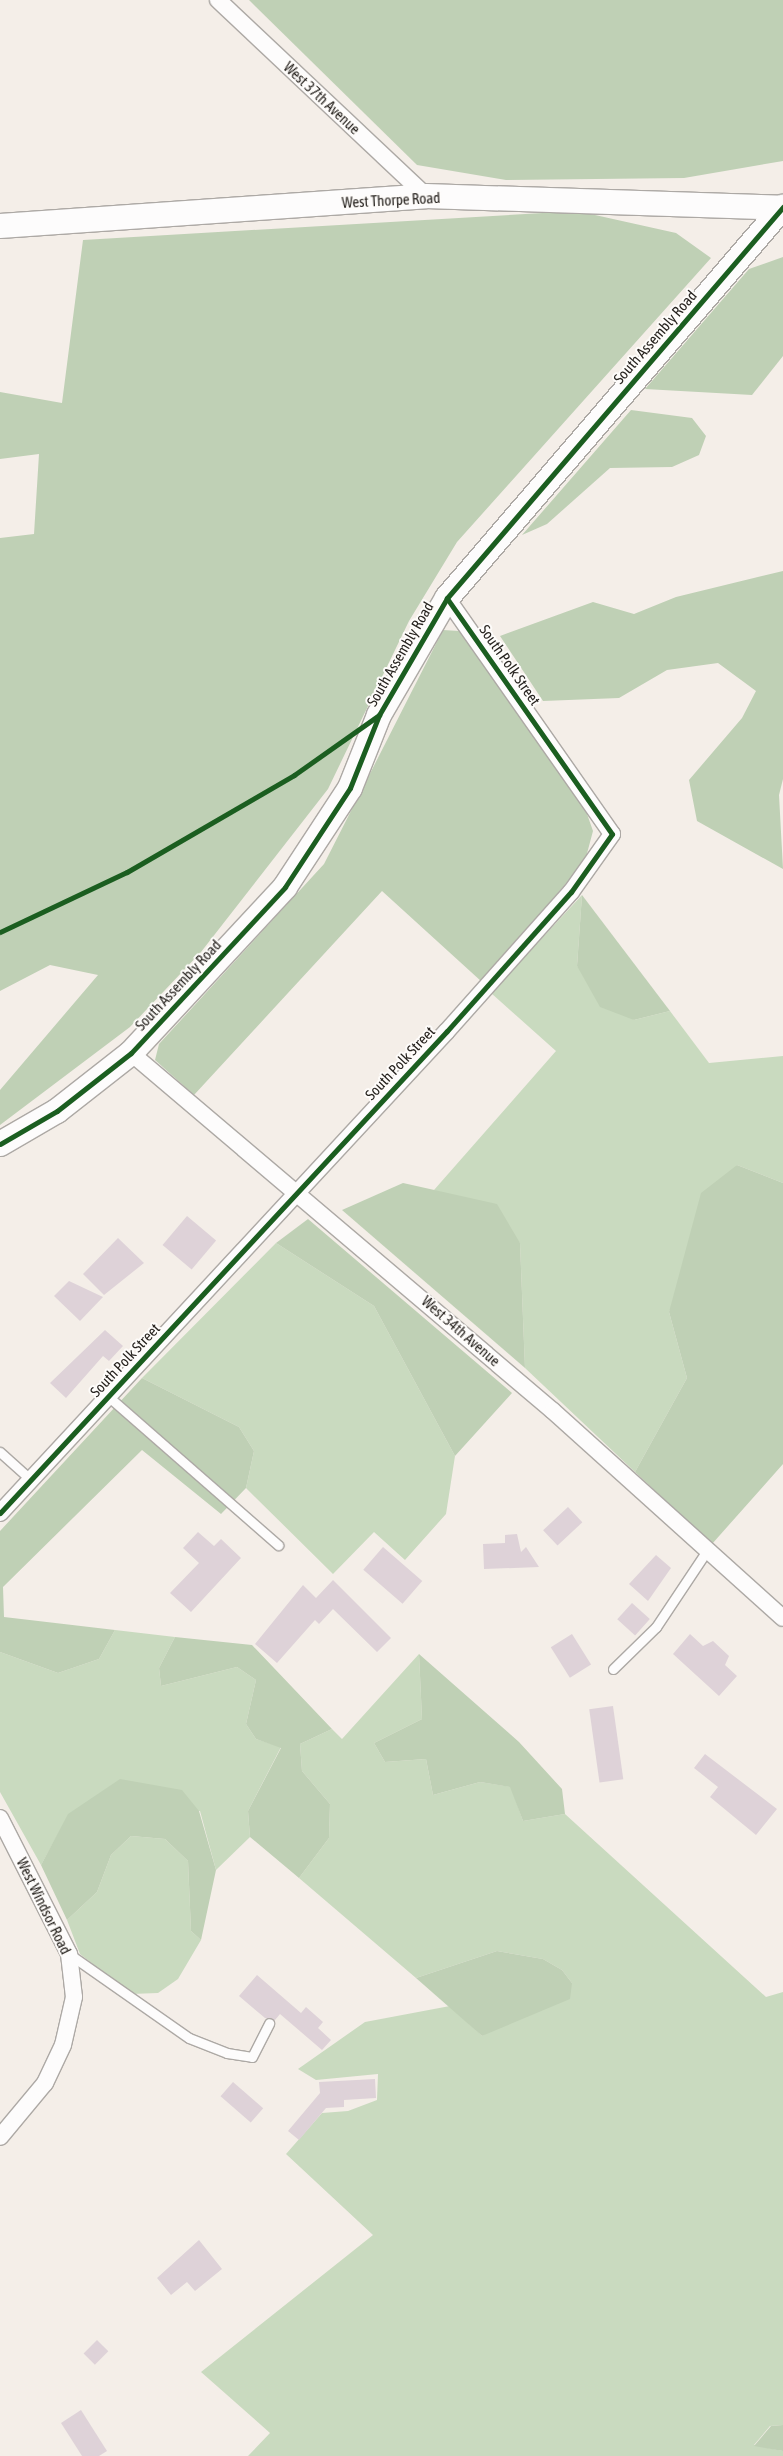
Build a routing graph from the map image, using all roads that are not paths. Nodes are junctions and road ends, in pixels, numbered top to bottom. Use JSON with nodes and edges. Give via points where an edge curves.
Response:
{"nodes":[{"id":1,"x":218,"y":0,"type":"edge"},
{"id":2,"x":426,"y":196,"type":"junction"},
{"id":3,"x":783,"y":208,"type":"edge"},
{"id":4,"x":0,"y":226,"type":"edge"},
{"id":5,"x":447,"y":598,"type":"junction"},
{"id":6,"x":131,"y":1053,"type":"junction"},
{"id":7,"x":0,"y":1144,"type":"edge"},
{"id":8,"x":298,"y":1191,"type":"junction"},
{"id":9,"x":109,"y":1397,"type":"junction"},
{"id":10,"x":0,"y":1452,"type":"edge"},
{"id":11,"x":30,"y":1479,"type":"junction"},
{"id":12,"x":0,"y":1512,"type":"edge"},
{"id":13,"x":278,"y":1545,"type":"dead end"},
{"id":14,"x":708,"y":1550,"type":"junction"},
{"id":15,"x":783,"y":1618,"type":"edge"},
{"id":16,"x":612,"y":1669,"type":"dead end"},
{"id":17,"x":0,"y":1818,"type":"edge"},
{"id":18,"x":69,"y":1954,"type":"junction"},
{"id":19,"x":269,"y":2024,"type":"dead end"},
{"id":20,"x":0,"y":2137,"type":"edge"}],
"edges":[{"from":1,"to":2,"type":"street","name":"West 37th Avenue"},
{"from":2,"to":3,"type":"street","name":"West Thorpe Road"},
{"from":2,"to":4,"type":"street","name":"West Thorpe Road"},
{"from":3,"to":5,"type":"street","name":"South Assembly Road"},
{"from":5,"to":6,"type":"street","name":"South Assembly Road","via":[[379,715],[350,788],[319,840],[285,887]]},
{"from":5,"to":8,"type":"street","name":"South Polk Street","via":[[612,834],[572,892]]},
{"from":6,"to":7,"type":"street","name":"South Assembly Road","via":[[57,1111]]},
{"from":6,"to":8,"type":"street","name":"West 34th Avenue"},
{"from":8,"to":9,"type":"street","name":"South Polk Street"},
{"from":8,"to":14,"type":"street","name":"West 34th Avenue"},
{"from":9,"to":11,"type":"street","name":"South Polk Street"},
{"from":9,"to":13,"type":"lane"},
{"from":10,"to":11,"type":"lane"},
{"from":11,"to":12,"type":"street","name":"South Polk Street"},
{"from":14,"to":15,"type":"street","name":"West 34th Avenue"},
{"from":14,"to":16,"type":"lane","via":[[656,1627]]},
{"from":17,"to":18,"type":"street","name":"West Windsor Road"},
{"from":18,"to":19,"type":"lane","via":[[189,2038],[227,2053],[252,2057]]},
{"from":18,"to":20,"type":"street","name":"West Windsor Road","via":[[74,1997],[64,2045],[45,2083]]}]}
